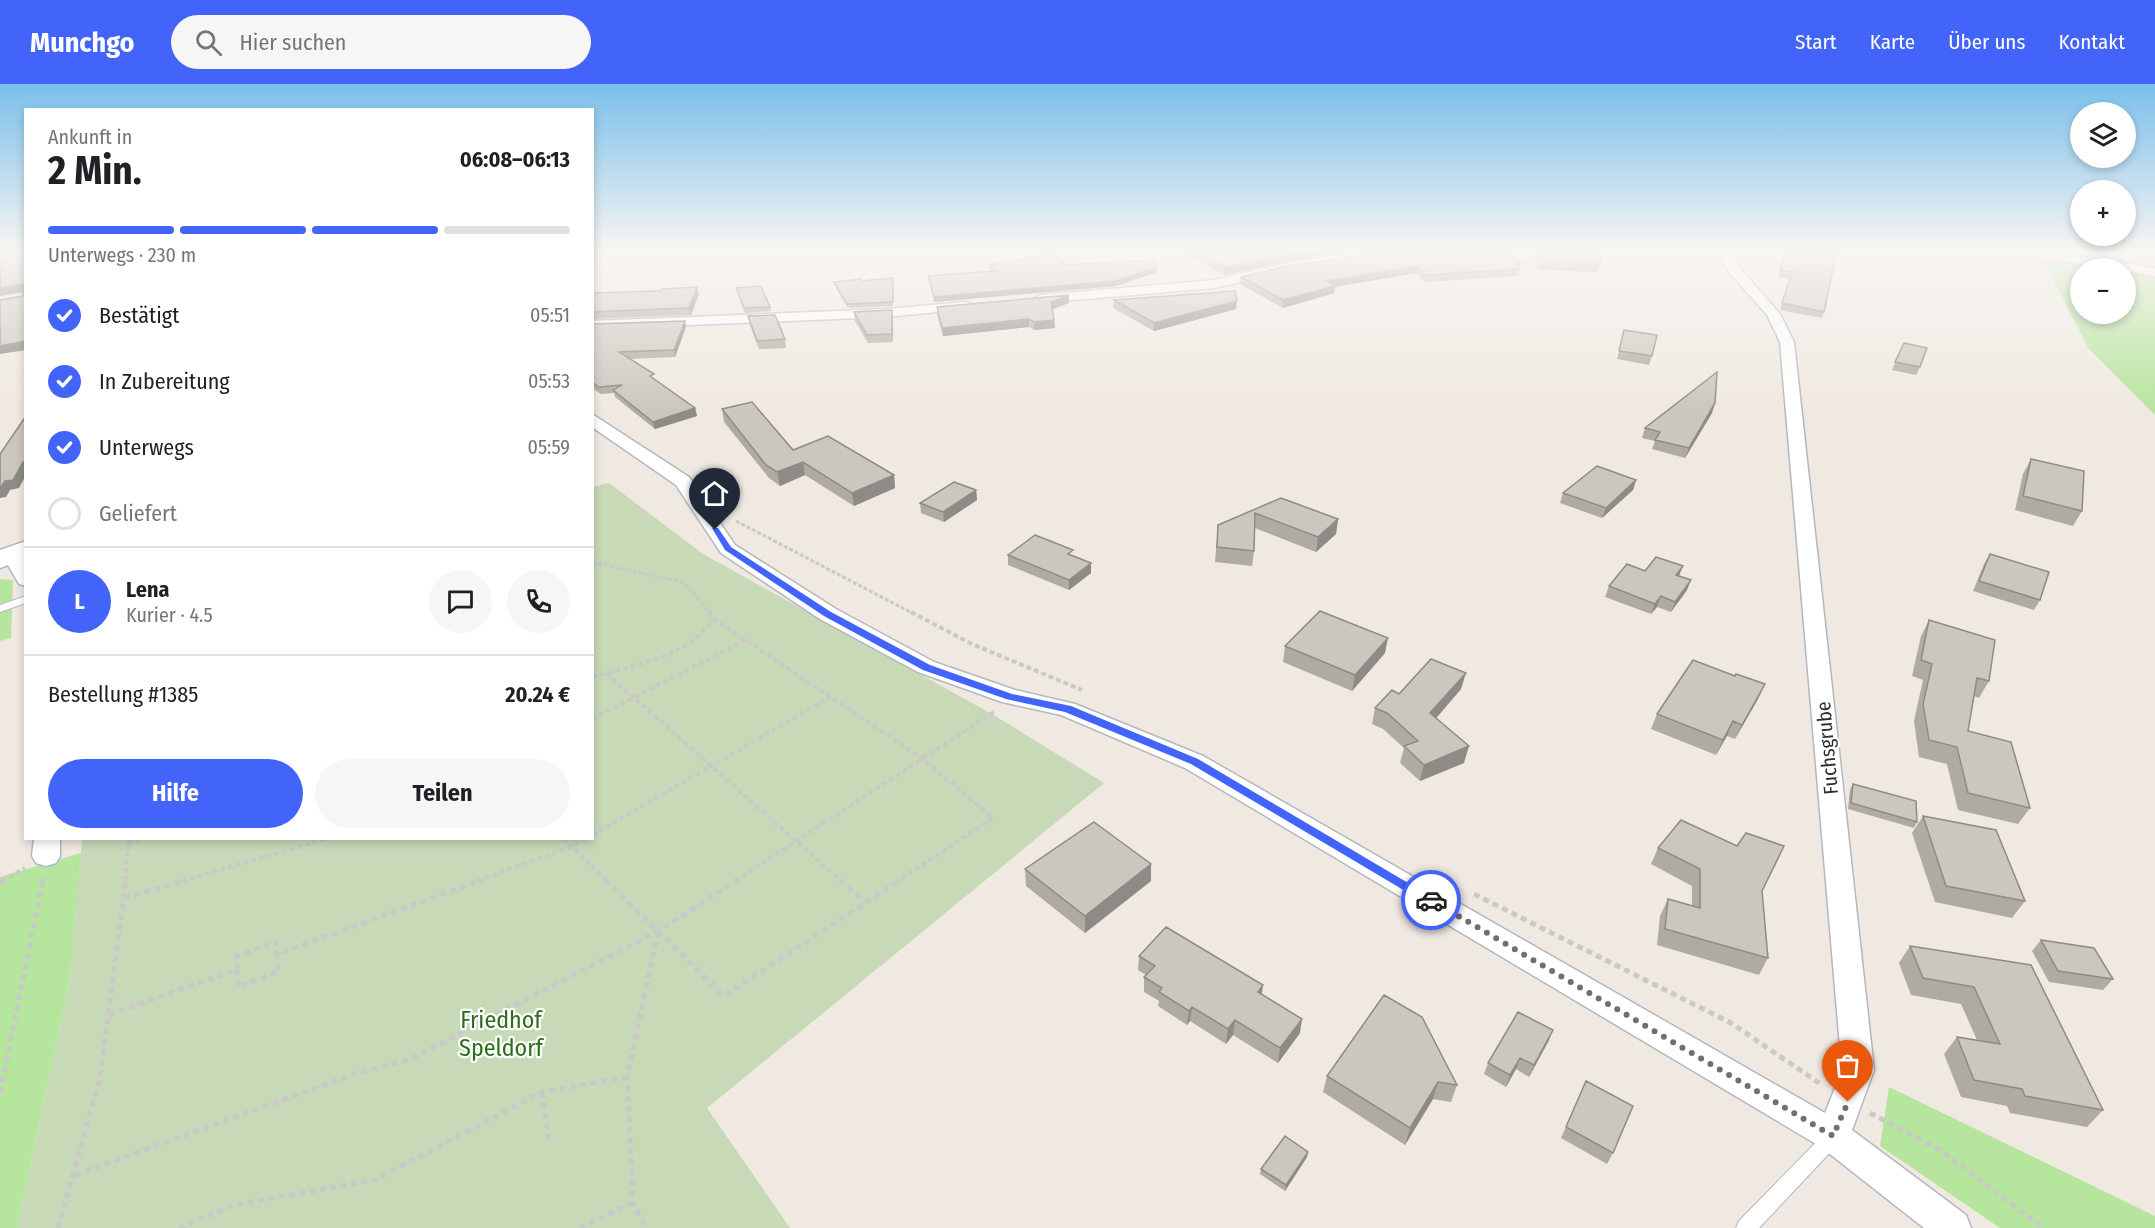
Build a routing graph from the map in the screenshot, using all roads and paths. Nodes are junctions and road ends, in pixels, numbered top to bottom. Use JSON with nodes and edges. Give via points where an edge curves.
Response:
{"nodes":[{"id":1,"x":1764,"y":303,"type":"edge"},
{"id":2,"x":979,"y":305,"type":"edge"},
{"id":3,"x":594,"y":325,"type":"edge"},
{"id":4,"x":594,"y":420,"type":"edge"},
{"id":5,"x":12,"y":554,"type":"edge"},
{"id":6,"x":594,"y":562,"type":"edge"},
{"id":7,"x":24,"y":576,"type":"edge"},
{"id":8,"x":24,"y":600,"type":"edge"},
{"id":9,"x":0,"y":609,"type":"edge"},
{"id":10,"x":714,"y":619,"type":"junction"},
{"id":11,"x":746,"y":640,"type":"junction"},
{"id":12,"x":606,"y":673,"type":"junction"},
{"id":13,"x":594,"y":676,"type":"edge"},
{"id":14,"x":830,"y":697,"type":"junction"},
{"id":15,"x":1010,"y":697,"type":"junction"},
{"id":16,"x":634,"y":698,"type":"junction"},
{"id":17,"x":594,"y":718,"type":"edge"},
{"id":18,"x":922,"y":759,"type":"junction"},
{"id":19,"x":713,"y":767,"type":"junction"},
{"id":20,"x":594,"y":835,"type":"edge"},
{"id":21,"x":322,"y":840,"type":"edge"},
{"id":22,"x":565,"y":840,"type":"edge"},
{"id":23,"x":584,"y":840,"type":"edge"},
{"id":24,"x":129,"y":841,"type":"edge"},
{"id":25,"x":798,"y":841,"type":"junction"},
{"id":26,"x":47,"y":847,"type":"edge"},
{"id":27,"x":571,"y":848,"type":"junction"},
{"id":28,"x":124,"y":898,"type":"junction"},
{"id":29,"x":865,"y":902,"type":"junction"},
{"id":30,"x":658,"y":931,"type":"junction"},
{"id":31,"x":277,"y":954,"type":"junction"},
{"id":32,"x":237,"y":969,"type":"junction"},
{"id":33,"x":109,"y":1016,"type":"junction"},
{"id":34,"x":627,"y":1077,"type":"junction"},
{"id":35,"x":542,"y":1092,"type":"junction"},
{"id":36,"x":0,"y":1093,"type":"edge"},
{"id":37,"x":1833,"y":1136,"type":"junction"},
{"id":38,"x":549,"y":1140,"type":"dead end"},
{"id":39,"x":75,"y":1175,"type":"junction"},
{"id":40,"x":633,"y":1203,"type":"junction"},
{"id":41,"x":58,"y":1228,"type":"edge"},
{"id":42,"x":179,"y":1228,"type":"edge"},
{"id":43,"x":580,"y":1228,"type":"edge"},
{"id":44,"x":646,"y":1228,"type":"edge"},
{"id":45,"x":1746,"y":1228,"type":"edge"},
{"id":46,"x":1953,"y":1228,"type":"edge"}],
"edges":[{"from":1,"to":37,"type":"street","name":"Fuchsgrube","via":[[1787,342],[1858,1070]]},
{"from":2,"to":3,"type":"street","via":[[886,313]]},
{"from":4,"to":15,"type":"street","via":[[683,481],[728,549],[828,614],[926,667]]},
{"from":5,"to":7,"type":"street"},
{"from":6,"to":10,"type":"path","via":[[685,583]]},
{"from":8,"to":9,"type":"lane"},
{"from":10,"to":11,"type":"path"},
{"from":10,"to":12,"type":"path","via":[[706,632],[684,650]]},
{"from":11,"to":14,"type":"path"},
{"from":11,"to":16,"type":"path"},
{"from":12,"to":13,"type":"path"},
{"from":12,"to":16,"type":"path"},
{"from":14,"to":18,"type":"path"},
{"from":14,"to":19,"type":"path"},
{"from":15,"to":18,"type":"path","via":[[992,714]]},
{"from":15,"to":37,"type":"street","via":[[1067,709],[1194,762]]},
{"from":16,"to":17,"type":"path"},
{"from":16,"to":19,"type":"path"},
{"from":18,"to":25,"type":"path"},
{"from":18,"to":29,"type":"path","via":[[993,818]]},
{"from":19,"to":20,"type":"path"},
{"from":19,"to":25,"type":"path"},
{"from":21,"to":28,"type":"path"},
{"from":22,"to":27,"type":"path"},
{"from":23,"to":27,"type":"path"},
{"from":24,"to":28,"type":"path"},
{"from":25,"to":29,"type":"path"},
{"from":25,"to":30,"type":"path"},
{"from":26,"to":36,"type":"path"},
{"from":27,"to":30,"type":"path"},
{"from":27,"to":31,"type":"path"},
{"from":28,"to":33,"type":"path"},
{"from":29,"to":30,"type":"path","via":[[724,996]]},
{"from":30,"to":34,"type":"path"},
{"from":30,"to":39,"type":"path","via":[[409,1060],[357,1073]]},
{"from":31,"to":32,"type":"path","via":[[276,942],[237,956]]},
{"from":31,"to":32,"type":"path","via":[[278,972],[238,987]]},
{"from":32,"to":33,"type":"path"},
{"from":33,"to":39,"type":"path","via":[[100,1077]]},
{"from":34,"to":35,"type":"path"},
{"from":34,"to":40,"type":"path"},
{"from":35,"to":38,"type":"path"},
{"from":35,"to":42,"type":"path","via":[[375,1180],[234,1205]]},
{"from":37,"to":45,"type":"lane","name":"Fuchsgrube"},
{"from":37,"to":46,"type":"street"},
{"from":39,"to":41,"type":"path"},
{"from":40,"to":43,"type":"path"},
{"from":40,"to":44,"type":"path"}]}
